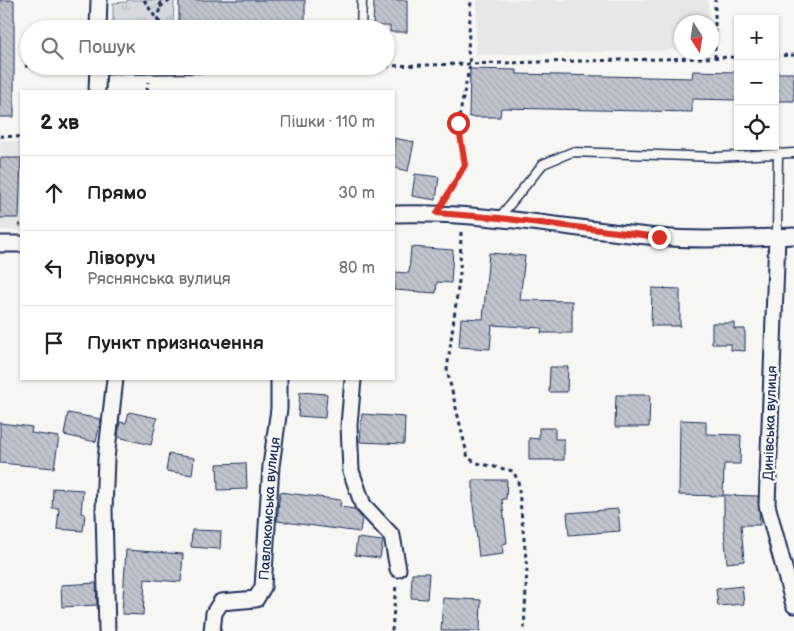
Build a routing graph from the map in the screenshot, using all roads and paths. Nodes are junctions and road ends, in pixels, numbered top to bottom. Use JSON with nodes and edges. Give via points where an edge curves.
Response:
{"nodes":[{"id":1,"x":99,"y":0,"type":"edge"},
{"id":2,"x":144,"y":0,"type":"edge"},
{"id":3,"x":161,"y":0,"type":"edge"},
{"id":4,"x":171,"y":0,"type":"edge"},
{"id":5,"x":362,"y":0,"type":"edge"},
{"id":6,"x":471,"y":0,"type":"edge"},
{"id":7,"x":715,"y":0,"type":"edge"},
{"id":8,"x":160,"y":7,"type":"junction"},
{"id":9,"x":715,"y":15,"type":"edge"},
{"id":10,"x":98,"y":20,"type":"edge"},
{"id":11,"x":158,"y":20,"type":"joint"},
{"id":12,"x":361,"y":20,"type":"edge"},
{"id":13,"x":794,"y":55,"type":"edge"},
{"id":14,"x":779,"y":56,"type":"edge"},
{"id":15,"x":734,"y":57,"type":"edge"},
{"id":16,"x":719,"y":58,"type":"edge"},
{"id":17,"x":674,"y":59,"type":"edge"},
{"id":18,"x":470,"y":64,"type":"junction"},
{"id":19,"x":395,"y":66,"type":"edge"},
{"id":20,"x":98,"y":75,"type":"edge"},
{"id":21,"x":148,"y":87,"type":"dead end"},
{"id":22,"x":97,"y":90,"type":"edge"},
{"id":23,"x":144,"y":90,"type":"edge"},
{"id":24,"x":0,"y":136,"type":"edge"},
{"id":25,"x":20,"y":137,"type":"edge"},
{"id":26,"x":778,"y":153,"type":"junction"},
{"id":27,"x":794,"y":153,"type":"edge"},
{"id":28,"x":437,"y":213,"type":"junction"},
{"id":29,"x":395,"y":214,"type":"edge"},
{"id":30,"x":462,"y":215,"type":"junction"},
{"id":31,"x":499,"y":218,"type":"junction"},
{"id":32,"x":794,"y":236,"type":"edge"},
{"id":33,"x":777,"y":237,"type":"junction"},
{"id":34,"x":0,"y":244,"type":"edge"},
{"id":35,"x":20,"y":244,"type":"edge"},
{"id":36,"x":115,"y":380,"type":"edge"},
{"id":37,"x":279,"y":380,"type":"edge"},
{"id":38,"x":352,"y":380,"type":"edge"},
{"id":39,"x":398,"y":569,"type":"joint"},
{"id":40,"x":794,"y":605,"type":"edge"},
{"id":41,"x":107,"y":631,"type":"edge"},
{"id":42,"x":212,"y":631,"type":"edge"},
{"id":43,"x":392,"y":631,"type":"edge"},
{"id":44,"x":524,"y":631,"type":"edge"}],
"edges":[{"from":1,"to":10,"type":"street"},
{"from":2,"to":11,"type":"path"},
{"from":3,"to":8,"type":"path"},
{"from":4,"to":8,"type":"path"},
{"from":5,"to":12,"type":"lane"},
{"from":6,"to":18,"type":"path"},
{"from":7,"to":9,"type":"path"},
{"from":8,"to":11,"type":"path"},
{"from":13,"to":14,"type":"path"},
{"from":15,"to":16,"type":"path"},
{"from":17,"to":18,"type":"path"},
{"from":18,"to":19,"type":"path"},
{"from":18,"to":28,"type":"path","via":[[458,123],[465,165]]},
{"from":20,"to":22,"type":"street"},
{"from":21,"to":23,"type":"path"},
{"from":24,"to":25,"type":"path"},
{"from":26,"to":27,"type":"lane"},
{"from":26,"to":31,"type":"lane","via":[[716,157],[572,152],[543,164]]},
{"from":26,"to":33,"type":"lane"},
{"from":28,"to":29,"type":"street"},
{"from":28,"to":30,"type":"street"},
{"from":30,"to":31,"type":"street"},
{"from":30,"to":44,"type":"path","via":[[460,273],[446,370],[468,458],[477,464],[512,471],[518,481],[527,568]]},
{"from":31,"to":33,"type":"street","via":[[659,237]]},
{"from":32,"to":33,"type":"street"},
{"from":33,"to":40,"type":"street","name":"Динівська вулиця","via":[[768,505]]},
{"from":34,"to":35,"type":"street"},
{"from":36,"to":41,"type":"street","via":[[104,510]]},
{"from":37,"to":42,"type":"street","name":"Павлокомська вулиця","via":[[263,588],[256,599],[221,602],[214,613]]},
{"from":38,"to":39,"type":"street","via":[[350,467],[363,505],[392,536]]},
{"from":39,"to":43,"type":"path"}]}
